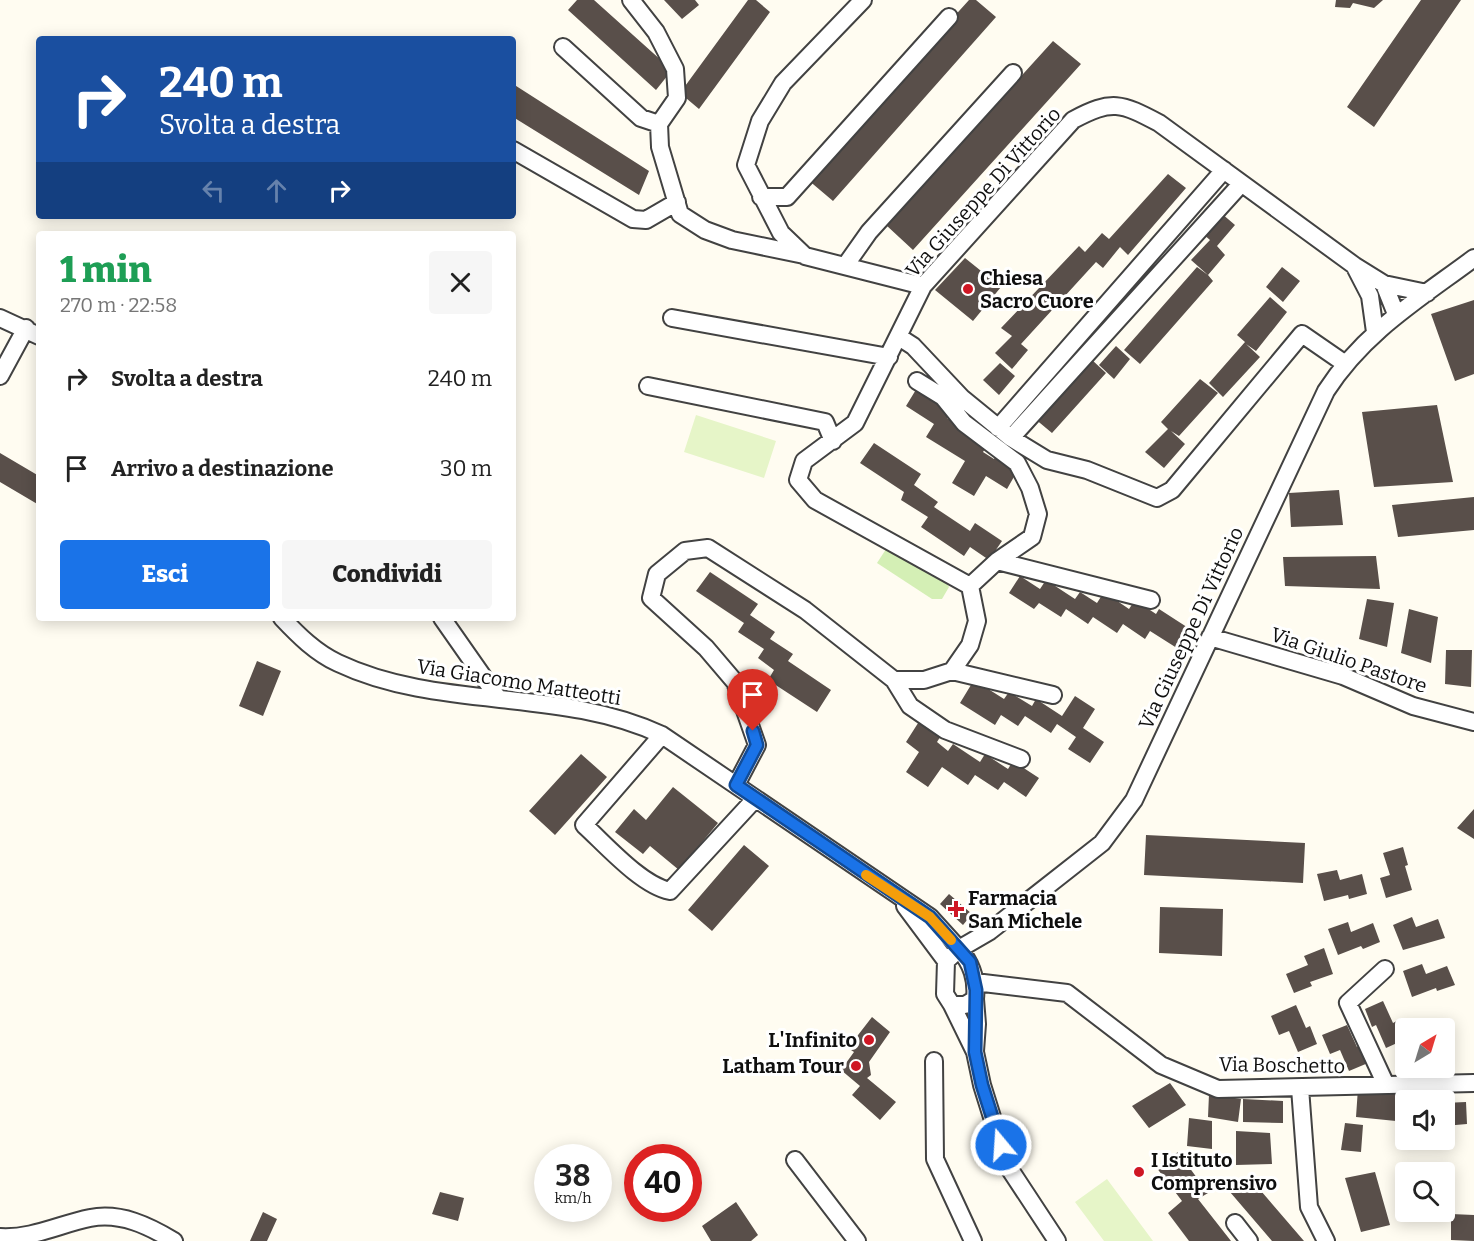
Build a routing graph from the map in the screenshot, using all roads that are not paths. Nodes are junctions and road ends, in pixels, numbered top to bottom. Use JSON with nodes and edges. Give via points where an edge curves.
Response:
{"nodes":[{"id":1,"x":631,"y":0,"type":"edge"},
{"id":2,"x":863,"y":0,"type":"edge"},
{"id":3,"x":950,"y":17,"type":"dead end"},
{"id":4,"x":563,"y":47,"type":"dead end"},
{"id":5,"x":1013,"y":73,"type":"dead end"},
{"id":6,"x":659,"y":124,"type":"junction"},
{"id":7,"x":516,"y":152,"type":"edge"},
{"id":8,"x":1224,"y":170,"type":"junction"},
{"id":9,"x":1241,"y":184,"type":"junction"},
{"id":10,"x":760,"y":197,"type":"junction"},
{"id":11,"x":677,"y":202,"type":"junction"},
{"id":12,"x":805,"y":256,"type":"junction"},
{"id":13,"x":1474,"y":258,"type":"edge"},
{"id":14,"x":845,"y":266,"type":"junction"},
{"id":15,"x":1355,"y":266,"type":"junction"},
{"id":16,"x":1384,"y":284,"type":"junction"},
{"id":17,"x":922,"y":286,"type":"junction"},
{"id":18,"x":1427,"y":293,"type":"junction"},
{"id":19,"x":1370,"y":296,"type":"junction"},
{"id":20,"x":1396,"y":314,"type":"junction"},
{"id":21,"x":0,"y":318,"type":"edge"},
{"id":22,"x":672,"y":318,"type":"dead end"},
{"id":23,"x":32,"y":332,"type":"edge"},
{"id":24,"x":1375,"y":332,"type":"junction"},
{"id":25,"x":899,"y":337,"type":"junction"},
{"id":26,"x":889,"y":357,"type":"junction"},
{"id":27,"x":1344,"y":363,"type":"junction"},
{"id":28,"x":0,"y":376,"type":"edge"},
{"id":29,"x":917,"y":381,"type":"dead end"},
{"id":30,"x":648,"y":386,"type":"dead end"},
{"id":31,"x":1004,"y":433,"type":"junction"},
{"id":32,"x":833,"y":441,"type":"junction"},
{"id":33,"x":997,"y":561,"type":"junction"},
{"id":34,"x":970,"y":586,"type":"junction"},
{"id":35,"x":1151,"y":600,"type":"dead end"},
{"id":36,"x":285,"y":621,"type":"edge"},
{"id":37,"x":444,"y":621,"type":"edge"},
{"id":38,"x":1210,"y":637,"type":"junction"},
{"id":39,"x":952,"y":671,"type":"junction"},
{"id":40,"x":894,"y":680,"type":"junction"},
{"id":41,"x":1053,"y":695,"type":"dead end"},
{"id":42,"x":498,"y":698,"type":"junction"},
{"id":43,"x":1474,"y":722,"type":"edge"},
{"id":44,"x":662,"y":735,"type":"junction"},
{"id":45,"x":1021,"y":759,"type":"dead end"},
{"id":46,"x":736,"y":785,"type":"junction"},
{"id":47,"x":755,"y":799,"type":"junction"},
{"id":48,"x":897,"y":896,"type":"junction"},
{"id":49,"x":982,"y":936,"type":"junction"},
{"id":50,"x":958,"y":949,"type":"junction"},
{"id":51,"x":945,"y":962,"type":"junction"},
{"id":52,"x":970,"y":962,"type":"junction"},
{"id":53,"x":1385,"y":969,"type":"dead end"},
{"id":54,"x":975,"y":981,"type":"junction"},
{"id":55,"x":975,"y":999,"type":"junction"},
{"id":56,"x":952,"y":1005,"type":"junction"},
{"id":57,"x":975,"y":1052,"type":"junction"},
{"id":58,"x":934,"y":1061,"type":"dead end"},
{"id":59,"x":1474,"y":1083,"type":"edge"},
{"id":60,"x":1386,"y":1085,"type":"junction"},
{"id":61,"x":1300,"y":1088,"type":"junction"},
{"id":62,"x":795,"y":1160,"type":"dead end"},
{"id":63,"x":1235,"y":1223,"type":"dead end"},
{"id":64,"x":0,"y":1237,"type":"edge"},
{"id":65,"x":174,"y":1241,"type":"edge"},
{"id":66,"x":857,"y":1241,"type":"edge"},
{"id":67,"x":973,"y":1241,"type":"edge"},
{"id":68,"x":1057,"y":1241,"type":"edge"},
{"id":69,"x":1249,"y":1241,"type":"edge"},
{"id":70,"x":1326,"y":1241,"type":"edge"}],
"edges":[{"from":1,"to":6,"type":"street","via":[[656,32],[675,69],[677,98]]},
{"from":2,"to":10,"type":"street","via":[[783,83],[760,121],[746,165]]},
{"from":3,"to":10,"type":"street","via":[[787,197]]},
{"from":4,"to":6,"type":"street","via":[[641,118]]},
{"from":5,"to":14,"type":"street","via":[[869,232]]},
{"from":6,"to":11,"type":"street","via":[[660,147]]},
{"from":7,"to":11,"type":"street","via":[[633,219],[646,220]]},
{"from":8,"to":9,"type":"street","name":"Via Giuseppe Di Vittorio"},
{"from":8,"to":17,"type":"street","name":"Via Giuseppe Di Vittorio","via":[[1159,123],[1129,108],[1099,107],[1073,120]]},
{"from":8,"to":31,"type":"street"},
{"from":9,"to":15,"type":"street","name":"Via Giuseppe Di Vittorio"},
{"from":9,"to":31,"type":"street"},
{"from":10,"to":12,"type":"street","via":[[781,233]]},
{"from":11,"to":12,"type":"street","via":[[680,214],[705,230]]},
{"from":12,"to":14,"type":"street"},
{"from":13,"to":18,"type":"street"},
{"from":14,"to":17,"type":"street"},
{"from":15,"to":16,"type":"street","name":"Via Giuseppe Di Vittorio"},
{"from":15,"to":19,"type":"street","name":"Via Giuseppe Di Vittorio"},
{"from":16,"to":18,"type":"street","name":"Via Giuseppe Di Vittorio"},
{"from":16,"to":20,"type":"street"},
{"from":17,"to":25,"type":"street","name":"Via Giuseppe Di Vittorio"},
{"from":18,"to":20,"type":"street"},
{"from":19,"to":20,"type":"street","name":"Via Giuseppe Di Vittorio"},
{"from":19,"to":24,"type":"street","name":"Via Giuseppe Di Vittorio"},
{"from":20,"to":24,"type":"street"},
{"from":21,"to":23,"type":"street"},
{"from":22,"to":26,"type":"street"},
{"from":23,"to":28,"type":"street"},
{"from":24,"to":27,"type":"street","name":"Via Giuseppe Di Vittorio"},
{"from":25,"to":26,"type":"street","name":"Via Giuseppe Di Vittorio"},
{"from":25,"to":31,"type":"street"},
{"from":26,"to":32,"type":"street","name":"Via Giuseppe Di Vittorio","via":[[855,423]]},
{"from":27,"to":31,"type":"street","via":[[1302,334],[1172,490],[1157,498],[1087,470],[1047,460]]},
{"from":27,"to":38,"type":"street","name":"Via Giuseppe Di Vittorio","via":[[1326,391]]},
{"from":29,"to":33,"type":"street","via":[[943,397],[964,423],[1017,463],[1030,488],[1038,514],[1032,537]]},
{"from":30,"to":32,"type":"street","via":[[825,422]]},
{"from":32,"to":34,"type":"street","name":"Via Giuseppe Di Vittorio","via":[[804,461],[798,480],[815,500]]},
{"from":33,"to":34,"type":"street"},
{"from":33,"to":35,"type":"street"},
{"from":34,"to":39,"type":"street","via":[[977,621],[969,645]]},
{"from":36,"to":42,"type":"street","name":"Via Giacomo Matteotti","via":[[301,639],[337,663],[386,682]]},
{"from":37,"to":42,"type":"street"},
{"from":38,"to":43,"type":"street","name":"Via Giulio Pastore","via":[[1343,676],[1413,706]]},
{"from":38,"to":49,"type":"street","name":"Via Giuseppe Di Vittorio","via":[[1134,800],[1102,843]]},
{"from":39,"to":40,"type":"street","via":[[924,680]]},
{"from":39,"to":41,"type":"street"},
{"from":40,"to":45,"type":"street","via":[[910,706],[945,730]]},
{"from":40,"to":46,"type":"street","via":[[805,610],[708,548],[685,550],[657,574],[651,598],[706,648],[735,682],[757,745]]},
{"from":42,"to":44,"type":"street","name":"Via Giacomo Matteotti","via":[[578,710]]},
{"from":44,"to":46,"type":"street","name":"Via Giacomo Matteotti"},
{"from":44,"to":47,"type":"street","via":[[584,825],[660,889],[670,891]]},
{"from":46,"to":47,"type":"street","name":"Via Giacomo Matteotti"},
{"from":47,"to":48,"type":"street","name":"Via Giacomo Matteotti"},
{"from":48,"to":50,"type":"street","name":"Via Giacomo Matteotti","via":[[930,917]]},
{"from":48,"to":51,"type":"street","name":"Via Giacomo Matteotti"},
{"from":49,"to":50,"type":"street","name":"Via Giuseppe Di Vittorio"},
{"from":49,"to":52,"type":"street","name":"Via Giuseppe Di Vittorio"},
{"from":50,"to":51,"type":"street"},
{"from":50,"to":52,"type":"street","name":"Via Giacomo Matteotti"},
{"from":51,"to":56,"type":"street","name":"Via Giacomo Matteotti","via":[[945,994]]},
{"from":52,"to":54,"type":"street","name":"Via Giacomo Matteotti"},
{"from":53,"to":60,"type":"street","via":[[1348,1003]]},
{"from":54,"to":55,"type":"street","name":"Via Giacomo Matteotti"},
{"from":54,"to":61,"type":"street","name":"Via Boschetto","via":[[1067,993],[1161,1065],[1218,1089]]},
{"from":55,"to":56,"type":"street","via":[[965,1005]]},
{"from":55,"to":57,"type":"street","name":"Via Giacomo Matteotti"},
{"from":56,"to":57,"type":"street","name":"Via Giacomo Matteotti"},
{"from":57,"to":68,"type":"street","name":"Via Giacomo Matteotti","via":[[1007,1165]]},
{"from":58,"to":67,"type":"street","via":[[935,1159]]},
{"from":59,"to":60,"type":"street","name":"Via Boschetto"},
{"from":60,"to":61,"type":"street","name":"Via Boschetto"},
{"from":61,"to":70,"type":"street","via":[[1309,1207]]},
{"from":62,"to":66,"type":"street"},
{"from":63,"to":69,"type":"street"},
{"from":64,"to":65,"type":"street","via":[[19,1238],[93,1218],[147,1225]]}]}
